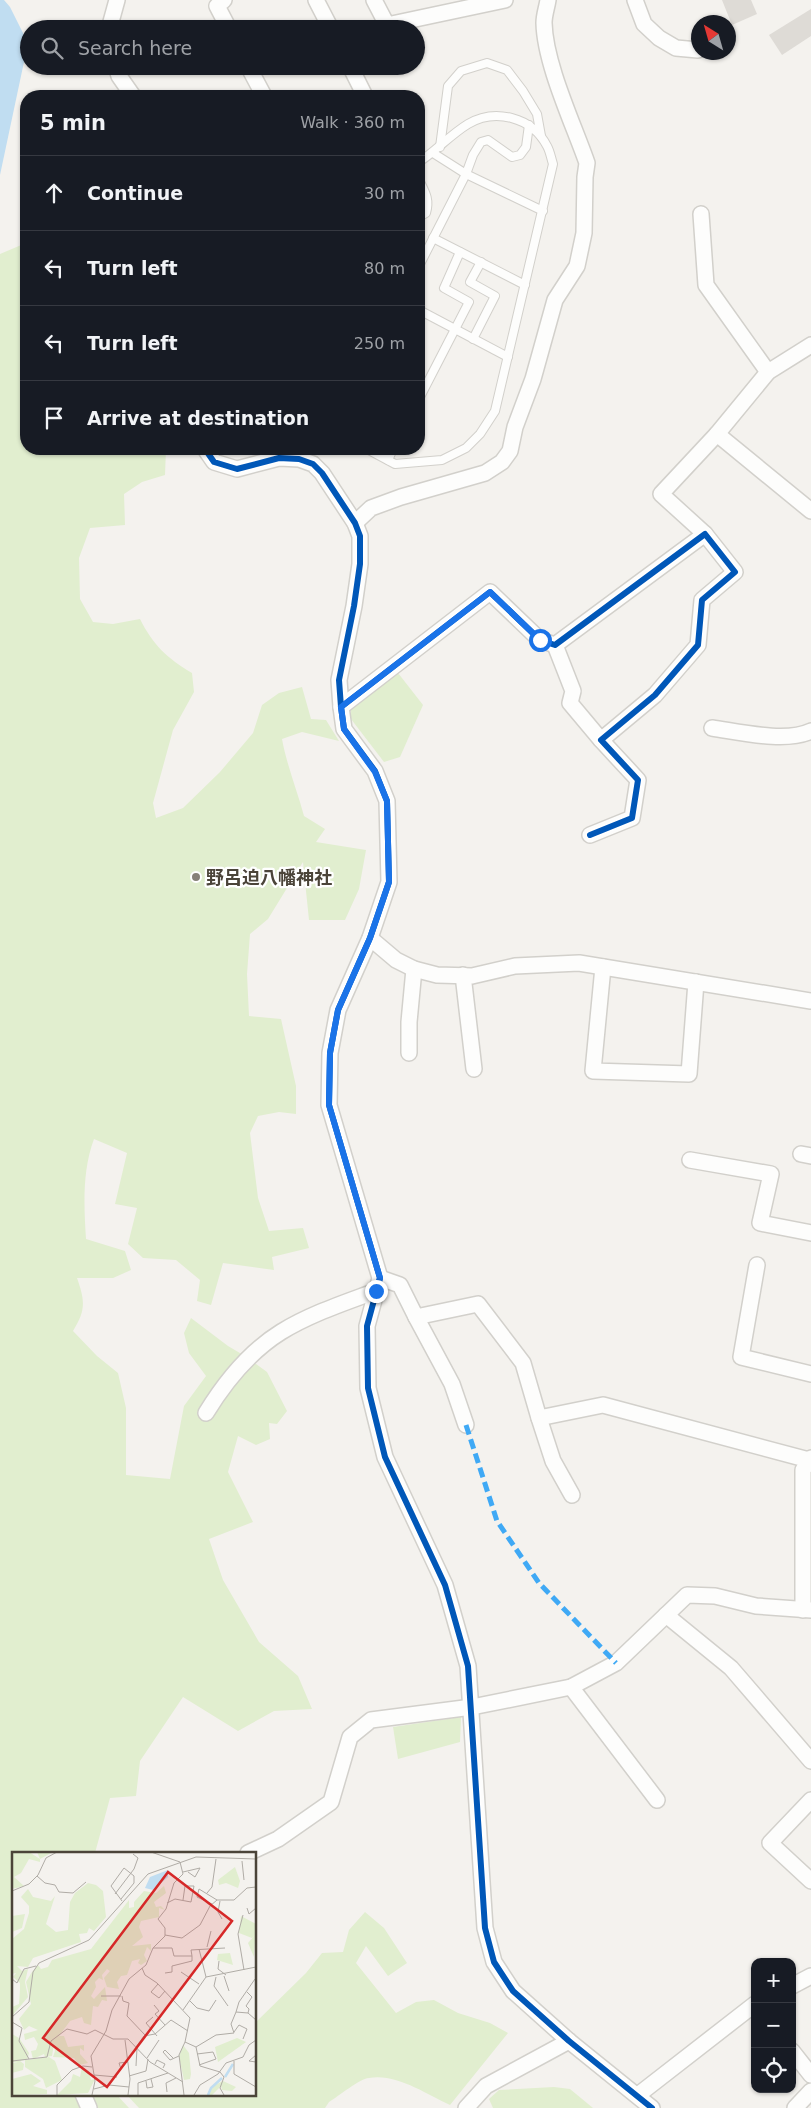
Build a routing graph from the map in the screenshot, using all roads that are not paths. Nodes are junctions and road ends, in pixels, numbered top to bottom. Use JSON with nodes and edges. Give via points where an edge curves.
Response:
{"nodes":[{"id":1,"x":117,"y":0,"type":"edge"},
{"id":2,"x":224,"y":0,"type":"edge"},
{"id":3,"x":316,"y":0,"type":"edge"},
{"id":4,"x":374,"y":0,"type":"edge"},
{"id":5,"x":505,"y":0,"type":"edge"},
{"id":6,"x":548,"y":0,"type":"edge"},
{"id":7,"x":635,"y":0,"type":"edge"},
{"id":8,"x":111,"y":20,"type":"edge"},
{"id":9,"x":224,"y":20,"type":"edge"},
{"id":10,"x":326,"y":20,"type":"edge"},
{"id":11,"x":384,"y":20,"type":"edge"},
{"id":12,"x":411,"y":20,"type":"edge"},
{"id":13,"x":691,"y":49,"type":"edge"},
{"id":14,"x":119,"y":75,"type":"edge"},
{"id":15,"x":253,"y":75,"type":"edge"},
{"id":16,"x":354,"y":75,"type":"edge"},
{"id":17,"x":129,"y":90,"type":"edge"},
{"id":18,"x":261,"y":90,"type":"edge"},
{"id":19,"x":362,"y":90,"type":"edge"},
{"id":20,"x":529,"y":125,"type":"junction"},
{"id":21,"x":541,"y":136,"type":"junction"},
{"id":22,"x":440,"y":147,"type":"junction"},
{"id":23,"x":433,"y":153,"type":"junction"},
{"id":24,"x":425,"y":158,"type":"edge"},
{"id":25,"x":466,"y":174,"type":"junction"},
{"id":26,"x":425,"y":191,"type":"edge"},
{"id":27,"x":543,"y":211,"type":"junction"},
{"id":28,"x":425,"y":214,"type":"edge"},
{"id":29,"x":701,"y":214,"type":"dead end"},
{"id":30,"x":433,"y":238,"type":"junction"},
{"id":31,"x":460,"y":252,"type":"junction"},
{"id":32,"x":425,"y":254,"type":"edge"},
{"id":33,"x":481,"y":262,"type":"junction"},
{"id":34,"x":525,"y":285,"type":"junction"},
{"id":35,"x":425,"y":313,"type":"edge"},
{"id":36,"x":456,"y":330,"type":"junction"},
{"id":37,"x":473,"y":339,"type":"junction"},
{"id":38,"x":811,"y":346,"type":"edge"},
{"id":39,"x":508,"y":358,"type":"junction"},
{"id":40,"x":768,"y":372,"type":"junction"},
{"id":41,"x":425,"y":388,"type":"edge"},
{"id":42,"x":717,"y":434,"type":"junction"},
{"id":43,"x":209,"y":455,"type":"edge"},
{"id":44,"x":378,"y":455,"type":"edge"},
{"id":45,"x":390,"y":455,"type":"edge"},
{"id":46,"x":388,"y":460,"type":"junction"},
{"id":47,"x":811,"y":511,"type":"edge"},
{"id":48,"x":355,"y":523,"type":"junction"},
{"id":49,"x":705,"y":534,"type":"junction"},
{"id":50,"x":555,"y":646,"type":"junction"},
{"id":51,"x":341,"y":707,"type":"junction"},
{"id":52,"x":712,"y":728,"type":"dead end"},
{"id":53,"x":811,"y":731,"type":"edge"},
{"id":54,"x":601,"y":740,"type":"junction"},
{"id":55,"x":590,"y":835,"type":"dead end"},
{"id":56,"x":370,"y":938,"type":"junction"},
{"id":57,"x":603,"y":967,"type":"junction"},
{"id":58,"x":414,"y":969,"type":"junction"},
{"id":59,"x":463,"y":975,"type":"junction"},
{"id":60,"x":696,"y":982,"type":"junction"},
{"id":61,"x":811,"y":1000,"type":"edge"},
{"id":62,"x":409,"y":1053,"type":"dead end"},
{"id":63,"x":474,"y":1069,"type":"dead end"},
{"id":64,"x":690,"y":1160,"type":"dead end"},
{"id":65,"x":811,"y":1233,"type":"edge"},
{"id":66,"x":758,"y":1265,"type":"dead end"},
{"id":67,"x":378,"y":1284,"type":"junction"},
{"id":68,"x":416,"y":1317,"type":"junction"},
{"id":69,"x":811,"y":1374,"type":"edge"},
{"id":70,"x":206,"y":1413,"type":"dead end"},
{"id":71,"x":539,"y":1418,"type":"junction"},
{"id":72,"x":466,"y":1425,"type":"dead end"},
{"id":73,"x":810,"y":1459,"type":"edge"},
{"id":74,"x":572,"y":1495,"type":"dead end"},
{"id":75,"x":807,"y":1610,"type":"edge"},
{"id":76,"x":666,"y":1615,"type":"junction"},
{"id":77,"x":570,"y":1687,"type":"junction"},
{"id":78,"x":472,"y":1707,"type":"junction"},
{"id":79,"x":811,"y":1761,"type":"edge"},
{"id":80,"x":657,"y":1800,"type":"dead end"},
{"id":81,"x":811,"y":1800,"type":"edge"},
{"id":82,"x":250,"y":1852,"type":"edge"},
{"id":83,"x":811,"y":1881,"type":"edge"},
{"id":84,"x":811,"y":1976,"type":"edge"},
{"id":85,"x":796,"y":1984,"type":"edge"},
{"id":86,"x":751,"y":2007,"type":"edge"},
{"id":87,"x":569,"y":2042,"type":"junction"},
{"id":88,"x":796,"y":2056,"type":"edge"},
{"id":89,"x":811,"y":2075,"type":"edge"},
{"id":90,"x":811,"y":2091,"type":"edge"},
{"id":91,"x":638,"y":2095,"type":"junction"},
{"id":92,"x":84,"y":2096,"type":"edge"},
{"id":93,"x":89,"y":2108,"type":"edge"},
{"id":94,"x":466,"y":2108,"type":"edge"},
{"id":95,"x":652,"y":2108,"type":"edge"},
{"id":96,"x":795,"y":2108,"type":"edge"}],
"edges":[{"from":1,"to":8,"type":"street"},
{"from":2,"to":9,"type":"street","via":[[217,6]]},
{"from":3,"to":10,"type":"street"},
{"from":4,"to":11,"type":"street"},
{"from":5,"to":12,"type":"street"},
{"from":6,"to":48,"type":"street","via":[[544,21],[547,44],[587,163],[584,233],[577,266],[554,300],[510,450],[502,462],[485,473],[371,508]]},
{"from":7,"to":13,"type":"street","via":[[644,24],[659,38],[676,48]]},
{"from":14,"to":17,"type":"street"},
{"from":15,"to":18,"type":"street"},
{"from":16,"to":19,"type":"street"},
{"from":20,"to":21,"type":"lane"},
{"from":20,"to":22,"type":"lane","via":[[506,116],[487,116],[468,124]]},
{"from":20,"to":25,"type":"lane","via":[[526,147],[520,155],[512,157],[488,140],[481,142]]},
{"from":21,"to":22,"type":"lane","via":[[537,114],[523,91],[507,70],[487,63],[461,71],[448,86]]},
{"from":21,"to":27,"type":"lane","via":[[553,164]]},
{"from":22,"to":23,"type":"lane"},
{"from":23,"to":24,"type":"lane"},
{"from":23,"to":25,"type":"lane"},
{"from":25,"to":27,"type":"lane"},
{"from":25,"to":30,"type":"lane"},
{"from":26,"to":28,"type":"lane","via":[[428,204]]},
{"from":27,"to":34,"type":"lane"},
{"from":29,"to":40,"type":"street","via":[[706,285]]},
{"from":30,"to":31,"type":"lane"},
{"from":30,"to":32,"type":"lane"},
{"from":31,"to":33,"type":"lane"},
{"from":31,"to":36,"type":"lane","via":[[444,288],[470,302]]},
{"from":33,"to":34,"type":"lane"},
{"from":33,"to":37,"type":"lane","via":[[470,282],[495,296]]},
{"from":34,"to":39,"type":"lane"},
{"from":35,"to":36,"type":"lane"},
{"from":36,"to":37,"type":"lane"},
{"from":36,"to":41,"type":"lane"},
{"from":37,"to":39,"type":"lane"},
{"from":38,"to":40,"type":"street"},
{"from":39,"to":46,"type":"lane","via":[[495,411],[466,448],[442,460],[395,464]]},
{"from":40,"to":42,"type":"street"},
{"from":42,"to":47,"type":"street"},
{"from":42,"to":49,"type":"street","via":[[660,494]]},
{"from":43,"to":48,"type":"street","via":[[214,462],[238,468],[279,458],[300,459],[312,464],[322,473]]},
{"from":44,"to":46,"type":"lane"},
{"from":45,"to":46,"type":"lane"},
{"from":48,"to":51,"type":"street","via":[[360,536],[360,564],[339,680]]},
{"from":49,"to":50,"type":"street"},
{"from":49,"to":54,"type":"street","via":[[735,572],[702,600],[698,644],[655,695]]},
{"from":50,"to":51,"type":"street","via":[[540,640],[490,592]]},
{"from":50,"to":54,"type":"street","via":[[573,692],[570,704]]},
{"from":51,"to":56,"type":"street","via":[[344,729],[375,772],[387,801],[389,882]]},
{"from":52,"to":53,"type":"street","via":[[801,736]]},
{"from":54,"to":55,"type":"street","via":[[638,780],[632,818]]},
{"from":56,"to":58,"type":"street","via":[[396,960]]},
{"from":56,"to":67,"type":"street","via":[[338,1010],[330,1053],[329,1105]]},
{"from":57,"to":59,"type":"street","via":[[580,963],[515,966],[472,976]]},
{"from":57,"to":60,"type":"street"},
{"from":57,"to":60,"type":"street","via":[[593,1071],[689,1074]]},
{"from":58,"to":59,"type":"street","via":[[437,975]]},
{"from":58,"to":62,"type":"street"},
{"from":59,"to":63,"type":"street"},
{"from":60,"to":61,"type":"street"},
{"from":64,"to":65,"type":"street","via":[[771,1174],[760,1224]]},
{"from":66,"to":69,"type":"street","via":[[741,1358]]},
{"from":67,"to":68,"type":"street","via":[[400,1285]]},
{"from":67,"to":70,"type":"street","via":[[281,1332],[255,1352],[224,1385]]},
{"from":67,"to":78,"type":"street","via":[[367,1326],[368,1388],[385,1457],[445,1585],[468,1666]]},
{"from":68,"to":71,"type":"street","via":[[478,1304],[523,1363]]},
{"from":68,"to":72,"type":"street","via":[[452,1384]]},
{"from":71,"to":73,"type":"street","via":[[603,1405]]},
{"from":71,"to":74,"type":"street","via":[[553,1461]]},
{"from":73,"to":75,"type":"street","via":[[803,1470]]},
{"from":75,"to":76,"type":"street","via":[[756,1606],[715,1596],[686,1595]]},
{"from":76,"to":77,"type":"street","via":[[616,1663]]},
{"from":76,"to":79,"type":"street","via":[[732,1668]]},
{"from":77,"to":78,"type":"street"},
{"from":77,"to":80,"type":"street"},
{"from":78,"to":82,"type":"street","via":[[370,1720],[350,1737],[331,1802],[278,1839]]},
{"from":78,"to":87,"type":"street","via":[[486,1928],[494,1962],[513,1991]]},
{"from":81,"to":83,"type":"street","via":[[770,1844]]},
{"from":84,"to":85,"type":"street"},
{"from":86,"to":91,"type":"street"},
{"from":87,"to":91,"type":"street"},
{"from":87,"to":94,"type":"street","via":[[486,2086]]},
{"from":88,"to":89,"type":"street"},
{"from":90,"to":96,"type":"street"},
{"from":91,"to":95,"type":"street"},
{"from":92,"to":93,"type":"street"}]}
